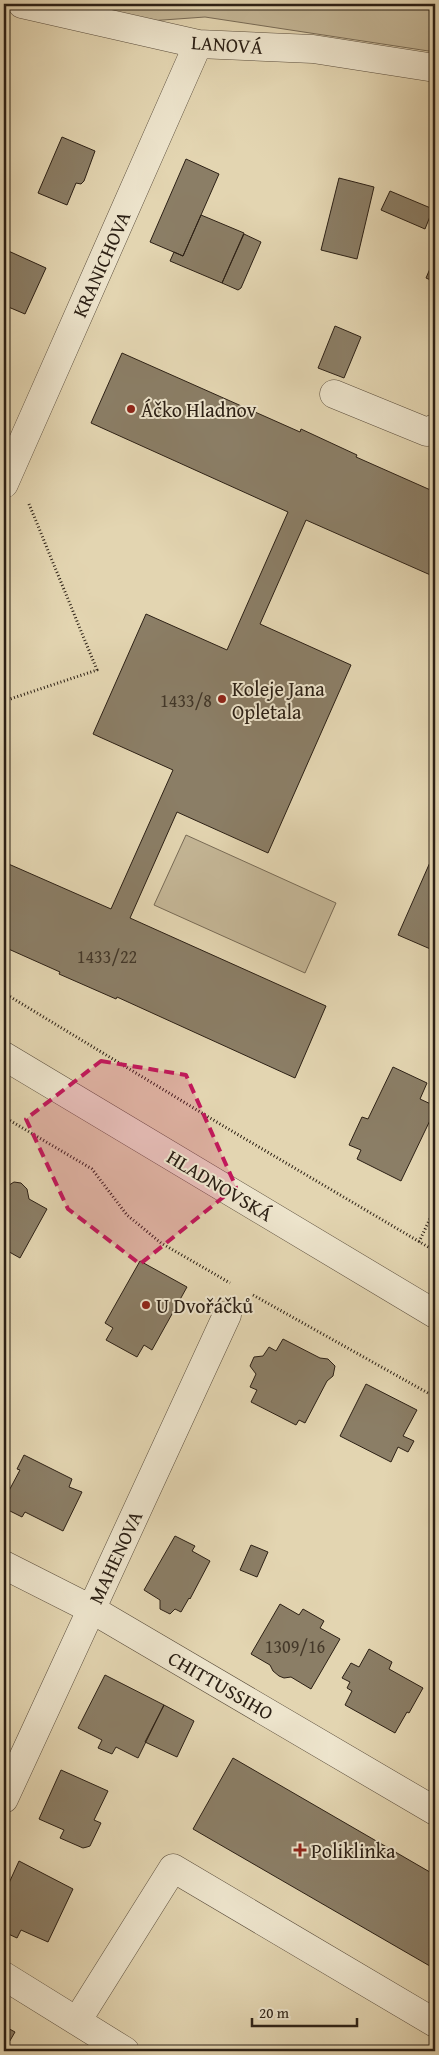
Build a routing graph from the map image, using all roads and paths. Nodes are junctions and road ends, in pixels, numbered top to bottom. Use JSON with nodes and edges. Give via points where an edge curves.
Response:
{"nodes":[{"id":1,"x":22,"y":4,"type":"edge"},
{"id":2,"x":198,"y":44,"type":"junction"},
{"id":3,"x":435,"y":68,"type":"edge"},
{"id":4,"x":334,"y":394,"type":"dead end"},
{"id":5,"x":435,"y":428,"type":"edge"},
{"id":6,"x":8,"y":474,"type":"edge"},
{"id":7,"x":4,"y":700,"type":"edge"},
{"id":8,"x":4,"y":993,"type":"edge"},
{"id":9,"x":4,"y":1056,"type":"edge"},
{"id":10,"x":4,"y":1117,"type":"edge"},
{"id":11,"x":435,"y":1208,"type":"edge"},
{"id":12,"x":419,"y":1242,"type":"junction"},
{"id":13,"x":435,"y":1251,"type":"edge"},
{"id":14,"x":233,"y":1284,"type":"dead end"},
{"id":15,"x":249,"y":1293,"type":"dead end"},
{"id":16,"x":433,"y":1307,"type":"edge"},
{"id":17,"x":227,"y":1316,"type":"dead end"},
{"id":18,"x":435,"y":1397,"type":"edge"},
{"id":19,"x":4,"y":1565,"type":"edge"},
{"id":20,"x":91,"y":1609,"type":"junction"},
{"id":21,"x":4,"y":1800,"type":"edge"},
{"id":22,"x":435,"y":1811,"type":"edge"},
{"id":23,"x":4,"y":1976,"type":"edge"},
{"id":24,"x":76,"y":2022,"type":"junction"},
{"id":25,"x":435,"y":2024,"type":"edge"},
{"id":26,"x":125,"y":2051,"type":"edge"}],
"edges":[{"from":1,"to":2,"type":"street","name":"LANOVÁ"},
{"from":2,"to":3,"type":"street","name":"LANOVÁ","via":[[313,49]]},
{"from":2,"to":6,"type":"street","name":"KRANICHOVA"},
{"from":4,"to":5,"type":"street","via":[[427,432]]},
{"from":6,"to":7,"type":"path","via":[[97,670]]},
{"from":8,"to":12,"type":"path"},
{"from":9,"to":16,"type":"street","name":"HLADNOVSKÁ"},
{"from":10,"to":14,"type":"path","via":[[92,1169],[127,1215],[160,1243]]},
{"from":11,"to":12,"type":"path"},
{"from":12,"to":13,"type":"path"},
{"from":15,"to":18,"type":"path"},
{"from":17,"to":20,"type":"street","name":"MAHENOVA"},
{"from":19,"to":20,"type":"street","name":"CHITTUSSIHO"},
{"from":20,"to":21,"type":"street","name":"MAHENOVA"},
{"from":20,"to":22,"type":"street","name":"CHITTUSSIHO"},
{"from":23,"to":24,"type":"street"},
{"from":24,"to":25,"type":"street","via":[[173,1868]]},
{"from":24,"to":26,"type":"street"}]}
